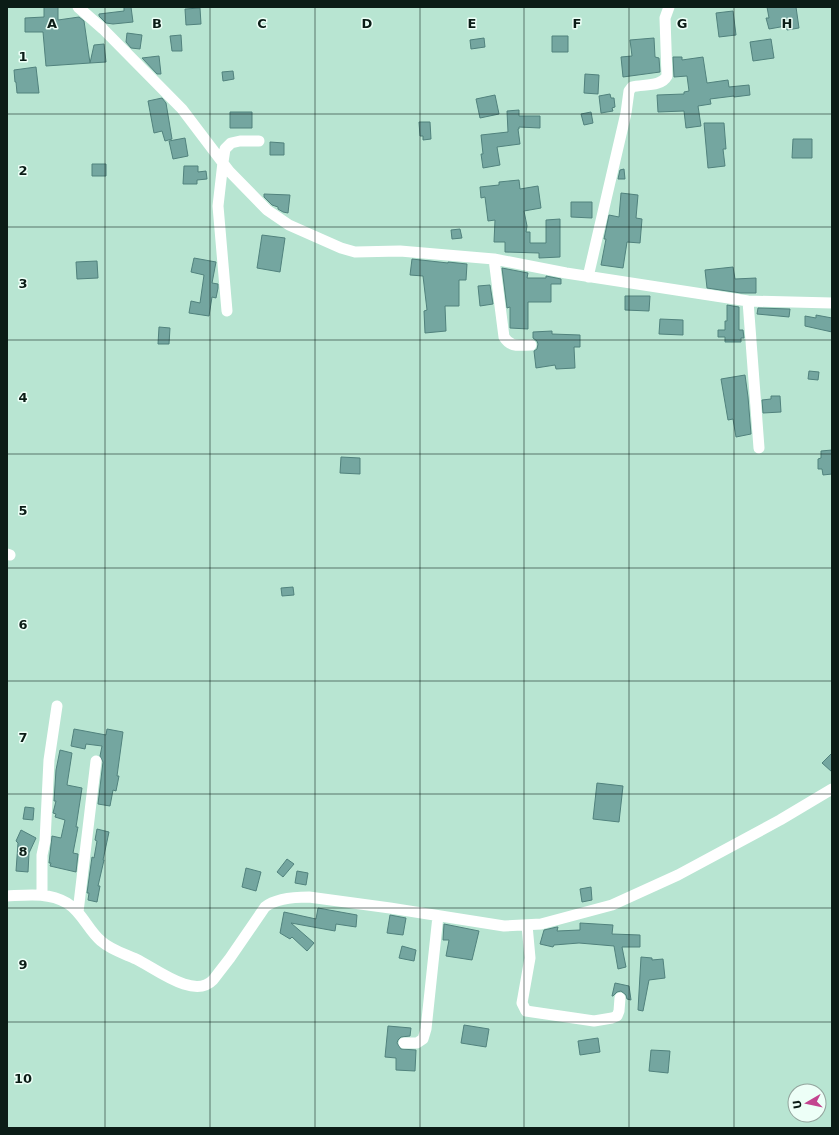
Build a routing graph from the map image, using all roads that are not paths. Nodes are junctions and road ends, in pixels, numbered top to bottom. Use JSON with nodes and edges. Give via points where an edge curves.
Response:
{"nodes":[{"id":1,"x":78,"y":7,"type":"edge"},
{"id":2,"x":93,"y":7,"type":"edge"},
{"id":3,"x":670,"y":7,"type":"edge"},
{"id":4,"x":98,"y":24,"type":"junction"},
{"id":5,"x":259,"y":141,"type":"dead end"},
{"id":6,"x":223,"y":162,"type":"junction"},
{"id":7,"x":494,"y":259,"type":"junction"},
{"id":8,"x":588,"y":277,"type":"junction"},
{"id":9,"x":748,"y":301,"type":"junction"},
{"id":10,"x":832,"y":303,"type":"edge"},
{"id":11,"x":227,"y":311,"type":"dead end"},
{"id":12,"x":531,"y":345,"type":"dead end"},
{"id":13,"x":759,"y":448,"type":"dead end"},
{"id":14,"x":57,"y":706,"type":"dead end"},
{"id":15,"x":96,"y":761,"type":"dead end"},
{"id":16,"x":832,"y":789,"type":"edge"},
{"id":17,"x":42,"y":895,"type":"junction"},
{"id":18,"x":7,"y":896,"type":"edge"},
{"id":19,"x":78,"y":912,"type":"junction"},
{"id":20,"x":438,"y":916,"type":"junction"},
{"id":21,"x":527,"y":925,"type":"junction"},
{"id":22,"x":620,"y":998,"type":"dead end"},
{"id":23,"x":404,"y":1043,"type":"dead end"}],
"edges":[{"from":1,"to":4,"type":"street"},
{"from":2,"to":4,"type":"street"},
{"from":3,"to":8,"type":"street","via":[[665,18],[667,76],[663,82],[632,87],[629,90]]},
{"from":4,"to":6,"type":"street","via":[[182,109]]},
{"from":5,"to":6,"type":"street","via":[[231,143],[225,149]]},
{"from":6,"to":7,"type":"street","via":[[267,210],[289,225],[341,248],[355,252],[400,251]]},
{"from":6,"to":11,"type":"street","via":[[218,206]]},
{"from":7,"to":8,"type":"street"},
{"from":7,"to":12,"type":"street","via":[[504,337],[508,343],[514,345]]},
{"from":8,"to":9,"type":"street"},
{"from":9,"to":10,"type":"street"},
{"from":9,"to":13,"type":"street"},
{"from":14,"to":17,"type":"street","via":[[49,760],[42,855]]},
{"from":15,"to":19,"type":"street"},
{"from":16,"to":21,"type":"street","via":[[723,852],[622,901],[568,918]]},
{"from":17,"to":18,"type":"street"},
{"from":17,"to":19,"type":"street","via":[[66,902]]},
{"from":19,"to":20,"type":"street","via":[[96,936],[106,944],[173,980],[198,987],[206,986],[213,980],[265,907],[272,902],[309,897]]},
{"from":20,"to":21,"type":"street","via":[[504,926]]},
{"from":20,"to":23,"type":"street","via":[[426,1029],[423,1039],[417,1043]]},
{"from":21,"to":22,"type":"street","via":[[530,958],[522,1003],[526,1010],[594,1021],[617,1016]]}]}
